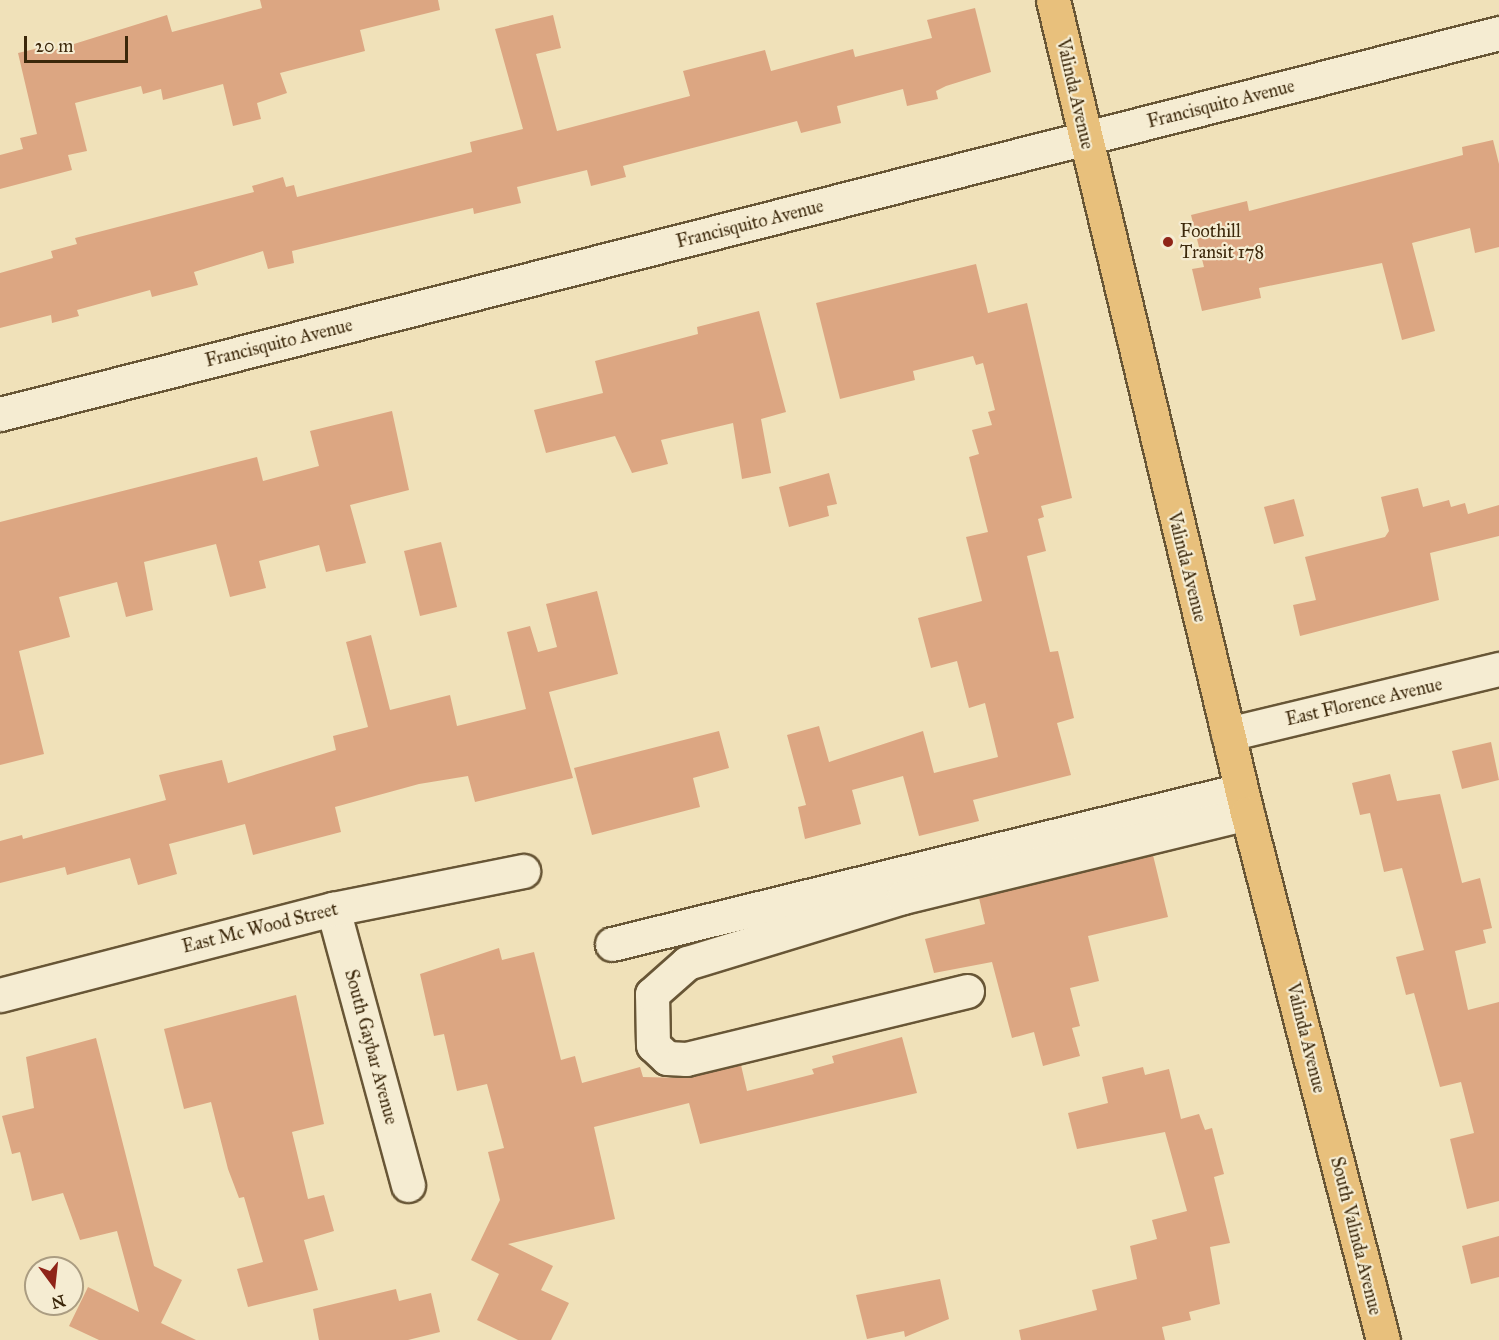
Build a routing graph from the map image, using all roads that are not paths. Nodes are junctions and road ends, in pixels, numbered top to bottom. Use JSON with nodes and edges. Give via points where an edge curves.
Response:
{"nodes":[{"id":1,"x":1053,"y":0,"type":"edge"},
{"id":2,"x":1499,"y":33,"type":"edge"},
{"id":3,"x":1086,"y":139,"type":"junction"},
{"id":4,"x":0,"y":414,"type":"edge"},
{"id":5,"x":1499,"y":669,"type":"edge"},
{"id":6,"x":1228,"y":734,"type":"junction"},
{"id":7,"x":1244,"y":802,"type":"junction"},
{"id":8,"x":523,"y":871,"type":"dead end"},
{"id":9,"x":333,"y":909,"type":"junction"},
{"id":10,"x":612,"y":944,"type":"dead end"},
{"id":11,"x":967,"y":991,"type":"dead end"},
{"id":12,"x":0,"y":995,"type":"edge"},
{"id":13,"x":1330,"y":1131,"type":"joint"},
{"id":14,"x":408,"y":1185,"type":"dead end"},
{"id":15,"x":1383,"y":1340,"type":"edge"}],
"edges":[{"from":1,"to":3,"type":"main road","name":"Valinda Avenue"},
{"from":2,"to":3,"type":"street","name":"Francisquito Avenue"},
{"from":3,"to":4,"type":"street","name":"Francisquito Avenue"},
{"from":3,"to":6,"type":"main road","name":"Valinda Avenue"},
{"from":5,"to":6,"type":"street","name":"East Florence Avenue"},
{"from":6,"to":7,"type":"main road","name":"Valinda Avenue"},
{"from":7,"to":10,"type":"street"},
{"from":7,"to":11,"type":"street","via":[[903,897],[687,963],[652,994],[653,1044],[667,1058],[686,1059]]},
{"from":7,"to":13,"type":"main road","name":"Valinda Avenue"},
{"from":8,"to":9,"type":"street","name":"East Mc Wood Street"},
{"from":9,"to":12,"type":"street","name":"East Mc Wood Street"},
{"from":9,"to":14,"type":"street","name":"South Gaybar Avenue"},
{"from":13,"to":15,"type":"main road","name":"South Valinda Avenue"}]}
